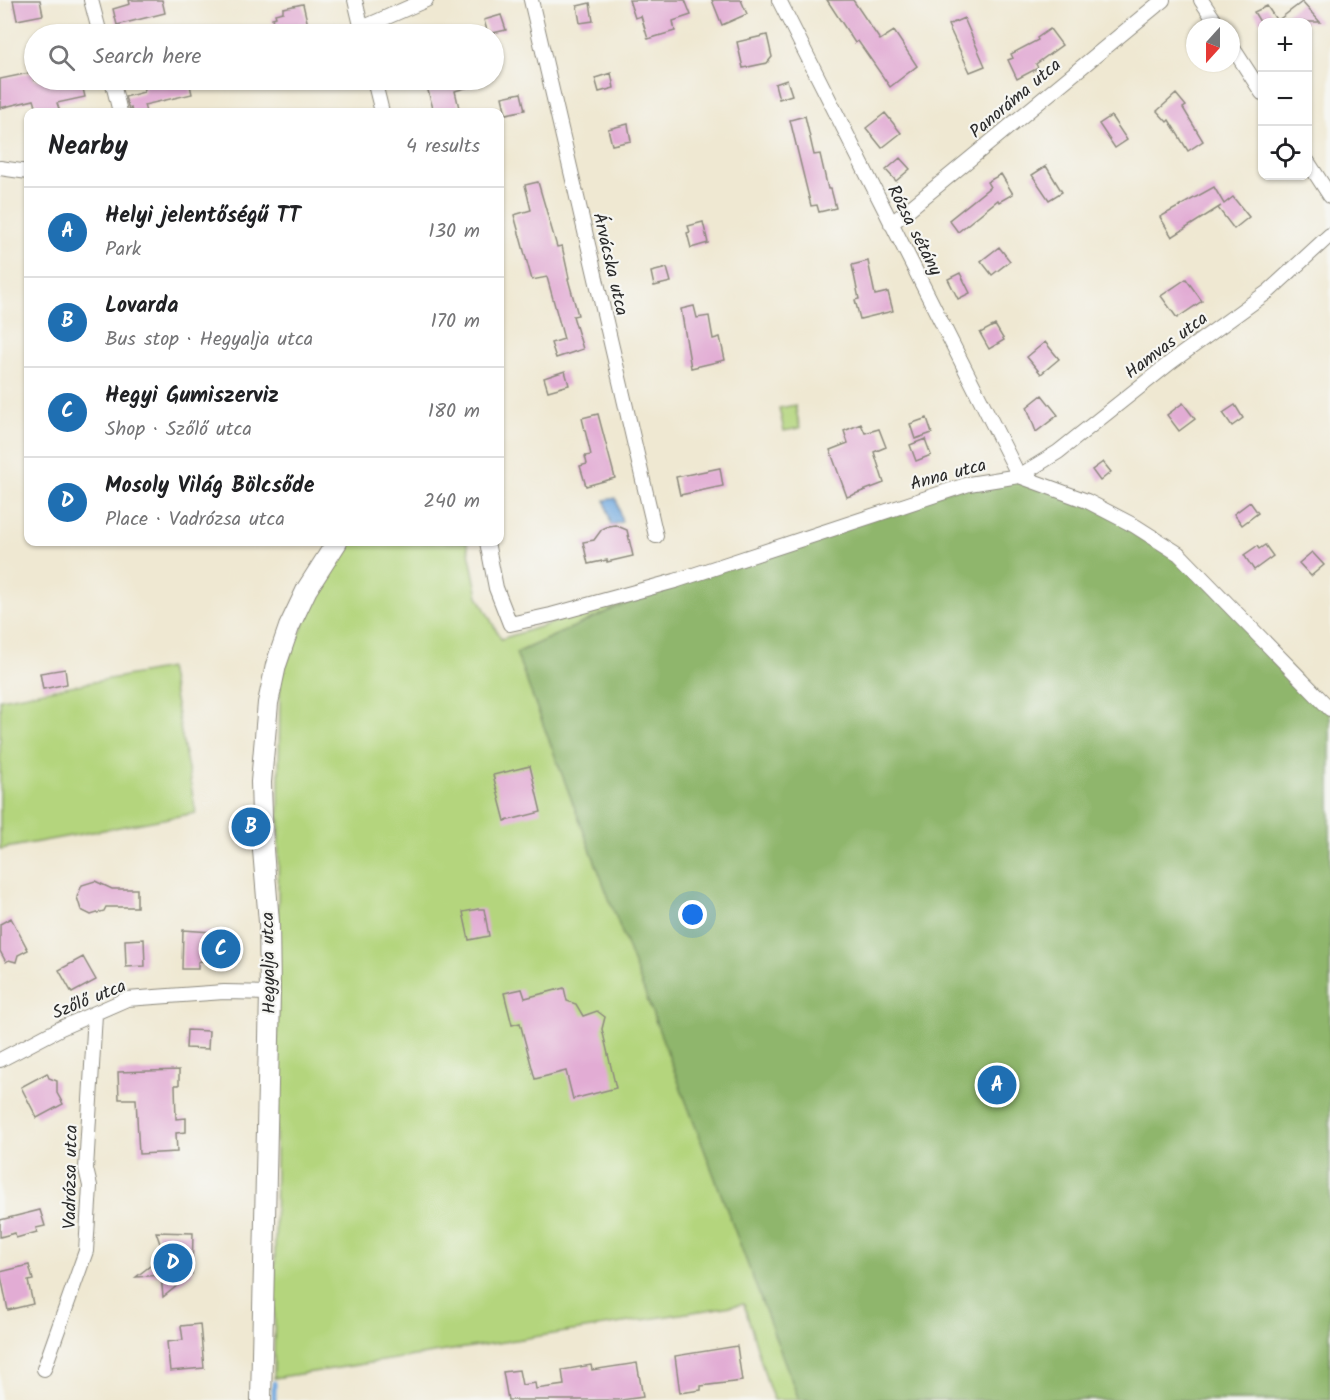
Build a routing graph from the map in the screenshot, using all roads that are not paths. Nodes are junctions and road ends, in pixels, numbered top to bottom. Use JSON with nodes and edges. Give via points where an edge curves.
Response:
{"nodes":[{"id":1,"x":91,"y":0,"type":"edge"},
{"id":2,"x":355,"y":0,"type":"edge"},
{"id":3,"x":426,"y":0,"type":"edge"},
{"id":4,"x":531,"y":0,"type":"edge"},
{"id":5,"x":779,"y":0,"type":"edge"},
{"id":6,"x":1162,"y":0,"type":"edge"},
{"id":7,"x":1201,"y":0,"type":"edge"},
{"id":8,"x":1213,"y":18,"type":"edge"},
{"id":9,"x":97,"y":24,"type":"edge"},
{"id":10,"x":360,"y":24,"type":"edge"},
{"id":11,"x":376,"y":24,"type":"edge"},
{"id":12,"x":1240,"y":58,"type":"edge"},
{"id":13,"x":1258,"y":86,"type":"edge"},
{"id":14,"x":114,"y":90,"type":"edge"},
{"id":15,"x":376,"y":90,"type":"edge"},
{"id":16,"x":119,"y":108,"type":"edge"},
{"id":17,"x":381,"y":108,"type":"edge"},
{"id":18,"x":0,"y":168,"type":"edge"},
{"id":19,"x":1312,"y":168,"type":"edge"},
{"id":20,"x":24,"y":171,"type":"edge"},
{"id":21,"x":1330,"y":196,"type":"edge"},
{"id":22,"x":891,"y":224,"type":"junction"},
{"id":23,"x":1330,"y":236,"type":"edge"},
{"id":24,"x":1019,"y":476,"type":"junction"},
{"id":25,"x":656,"y":536,"type":"dead end"},
{"id":26,"x":334,"y":546,"type":"edge"},
{"id":27,"x":488,"y":546,"type":"edge"},
{"id":28,"x":1330,"y":709,"type":"edge"},
{"id":29,"x":270,"y":993,"type":"junction"},
{"id":30,"x":95,"y":1014,"type":"junction"},
{"id":31,"x":0,"y":1060,"type":"edge"},
{"id":32,"x":44,"y":1369,"type":"dead end"},
{"id":33,"x":261,"y":1400,"type":"edge"}],
"edges":[{"from":1,"to":9,"type":"street"},
{"from":2,"to":10,"type":"street"},
{"from":3,"to":11,"type":"street"},
{"from":4,"to":25,"type":"street","name":"Árvácska utca"},
{"from":5,"to":22,"type":"street","name":"Rózsa sétány"},
{"from":6,"to":22,"type":"street","name":"Panoráma utca"},
{"from":7,"to":8,"type":"street"},
{"from":12,"to":13,"type":"street"},
{"from":14,"to":16,"type":"street"},
{"from":15,"to":17,"type":"street"},
{"from":18,"to":20,"type":"street"},
{"from":19,"to":21,"type":"street"},
{"from":22,"to":24,"type":"street","name":"Rózsa sétány"},
{"from":23,"to":24,"type":"street","name":"Hamvas utca","via":[[1269,291],[1058,452]]},
{"from":24,"to":27,"type":"street","name":"Anna utca","via":[[969,484],[675,581],[510,624],[496,588]]},
{"from":24,"to":28,"type":"street","name":"Anna utca","via":[[1087,501],[1179,554]]},
{"from":26,"to":29,"type":"street","name":"Hegyalja utca","via":[[289,627],[268,704],[261,782]]},
{"from":29,"to":30,"type":"street","name":"Szőlő utca","via":[[127,999]]},
{"from":29,"to":33,"type":"street","name":"Hegyalja utca"},
{"from":30,"to":31,"type":"street","name":"Szőlő utca"},
{"from":30,"to":32,"type":"street","name":"Vadrózsa utca","via":[[86,1169],[90,1186],[86,1251]]}]}
